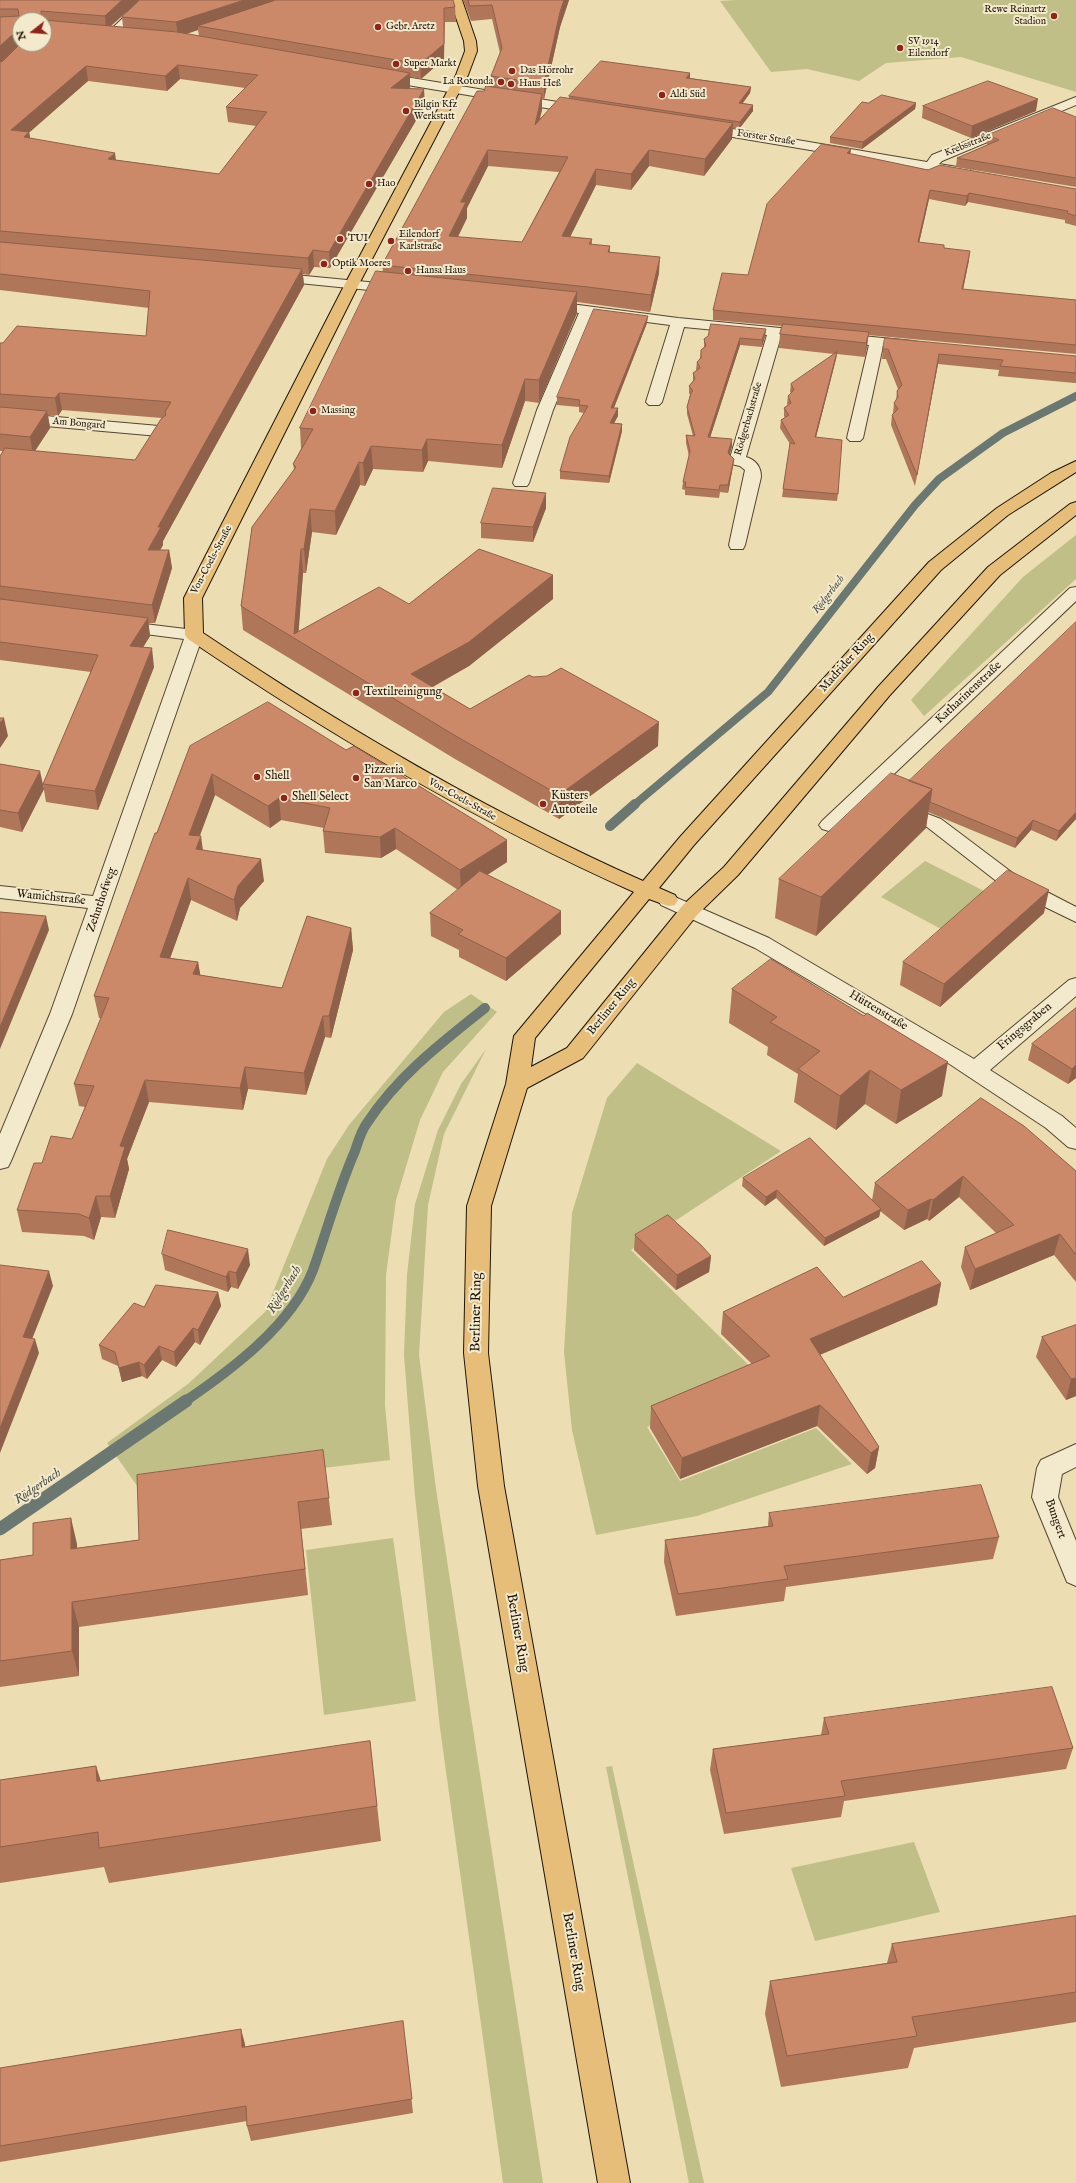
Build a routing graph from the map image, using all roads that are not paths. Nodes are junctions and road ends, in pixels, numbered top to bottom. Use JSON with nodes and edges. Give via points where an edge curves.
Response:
{"nodes":[{"id":1,"x":148,"y":0,"type":"edge"},
{"id":2,"x":456,"y":0,"type":"edge"},
{"id":3,"x":95,"y":35,"type":"edge"},
{"id":4,"x":110,"y":36,"type":"junction"},
{"id":5,"x":125,"y":37,"type":"edge"},
{"id":6,"x":372,"y":76,"type":"edge"},
{"id":7,"x":455,"y":89,"type":"junction"},
{"id":8,"x":1076,"y":101,"type":"edge"},
{"id":9,"x":598,"y":113,"type":"edge"},
{"id":10,"x":692,"y":127,"type":"edge"},
{"id":11,"x":930,"y":166,"type":"junction"},
{"id":12,"x":976,"y":175,"type":"edge"},
{"id":13,"x":257,"y":276,"type":"edge"},
{"id":14,"x":352,"y":284,"type":"junction"},
{"id":15,"x":415,"y":291,"type":"edge"},
{"id":16,"x":533,"y":304,"type":"edge"},
{"id":17,"x":588,"y":309,"type":"junction"},
{"id":18,"x":678,"y":322,"type":"junction"},
{"id":19,"x":775,"y":331,"type":"junction"},
{"id":20,"x":877,"y":342,"type":"junction"},
{"id":21,"x":930,"y":347,"type":"edge"},
{"id":22,"x":654,"y":402,"type":"dead end"},
{"id":23,"x":0,"y":417,"type":"edge"},
{"id":24,"x":159,"y":431,"type":"edge"},
{"id":25,"x":855,"y":438,"type":"dead end"},
{"id":26,"x":1076,"y":466,"type":"edge"},
{"id":27,"x":521,"y":483,"type":"dead end"},
{"id":28,"x":1076,"y":507,"type":"edge"},
{"id":29,"x":737,"y":545,"type":"dead end"},
{"id":30,"x":1076,"y":592,"type":"edge"},
{"id":31,"x":102,"y":623,"type":"edge"},
{"id":32,"x":194,"y":636,"type":"junction"},
{"id":33,"x":862,"y":794,"type":"junction"},
{"id":34,"x":829,"y":825,"type":"dead end"},
{"id":35,"x":644,"y":890,"type":"junction"},
{"id":36,"x":0,"y":892,"type":"edge"},
{"id":37,"x":668,"y":900,"type":"joint"},
{"id":38,"x":101,"y":902,"type":"junction"},
{"id":39,"x":690,"y":910,"type":"junction"},
{"id":40,"x":1076,"y":915,"type":"edge"},
{"id":41,"x":1076,"y":986,"type":"edge"},
{"id":42,"x":976,"y":1070,"type":"junction"},
{"id":43,"x":518,"y":1084,"type":"junction"},
{"id":44,"x":1076,"y":1141,"type":"edge"},
{"id":45,"x":0,"y":1161,"type":"edge"},
{"id":46,"x":1076,"y":1455,"type":"edge"},
{"id":47,"x":1076,"y":1574,"type":"edge"},
{"id":48,"x":614,"y":2183,"type":"edge"}],
"edges":[{"from":1,"to":4,"type":"street"},
{"from":2,"to":7,"type":"main road","name":"Von-Coels-Straße","via":[[470,41],[470,51]]},
{"from":3,"to":4,"type":"street"},
{"from":4,"to":5,"type":"street"},
{"from":6,"to":7,"type":"street"},
{"from":7,"to":9,"type":"street"},
{"from":7,"to":14,"type":"main road","name":"Von-Coels-Straße"},
{"from":8,"to":11,"type":"street","name":"Krebsstraße","via":[[937,158]]},
{"from":10,"to":11,"type":"street","name":"Forster Straße"},
{"from":11,"to":12,"type":"street","name":"Forster Straße"},
{"from":13,"to":14,"type":"street"},
{"from":14,"to":15,"type":"street"},
{"from":14,"to":32,"type":"main road","name":"Von-Coels-Straße","via":[[193,598]]},
{"from":16,"to":17,"type":"street"},
{"from":17,"to":18,"type":"street"},
{"from":17,"to":27,"type":"street","via":[[545,410]]},
{"from":18,"to":19,"type":"street"},
{"from":18,"to":22,"type":"street"},
{"from":19,"to":20,"type":"street"},
{"from":19,"to":29,"type":"street","name":"Rödgerbachstraße","via":[[737,461],[745,462],[753,469]]},
{"from":20,"to":21,"type":"street"},
{"from":20,"to":25,"type":"street"},
{"from":23,"to":24,"type":"street","name":"Am Bongard"},
{"from":26,"to":35,"type":"main road","name":"Madrider Ring","via":[[1030,492],[962,542],[935,566]]},
{"from":28,"to":39,"type":"main road","via":[[994,571],[884,691],[730,871]]},
{"from":30,"to":33,"type":"street","name":"Katharinenstraße"},
{"from":31,"to":32,"type":"street"},
{"from":32,"to":35,"type":"main road","name":"Von-Coels-Straße","via":[[266,685],[466,804]]},
{"from":32,"to":38,"type":"street","name":"Zehnthofweg"},
{"from":33,"to":34,"type":"street","name":"Katharinenstraße"},
{"from":33,"to":40,"type":"street","via":[[934,823],[1011,882]]},
{"from":35,"to":37,"type":"main road","name":"Von-Coels-Straße"},
{"from":35,"to":43,"type":"main road","name":"Berliner Ring","via":[[525,1036]]},
{"from":36,"to":38,"type":"street","name":"Wamichstraße"},
{"from":37,"to":39,"type":"street","name":"Hüttenstraße"},
{"from":38,"to":45,"type":"street","name":"Zehnthofweg","via":[[61,1014]]},
{"from":39,"to":42,"type":"street","name":"Hüttenstraße","via":[[762,943]]},
{"from":39,"to":43,"type":"main road","name":"Berliner Ring","via":[[575,1053]]},
{"from":41,"to":42,"type":"street","name":"Fringsgraben"},
{"from":42,"to":44,"type":"street","name":"Hüttenstraße","via":[[1054,1122]]},
{"from":43,"to":48,"type":"main road","name":"Berliner Ring","via":[[479,1206],[476,1353],[491,1486]]},
{"from":46,"to":47,"type":"street","name":"Bungert","via":[[1050,1468],[1045,1497]]}]}
